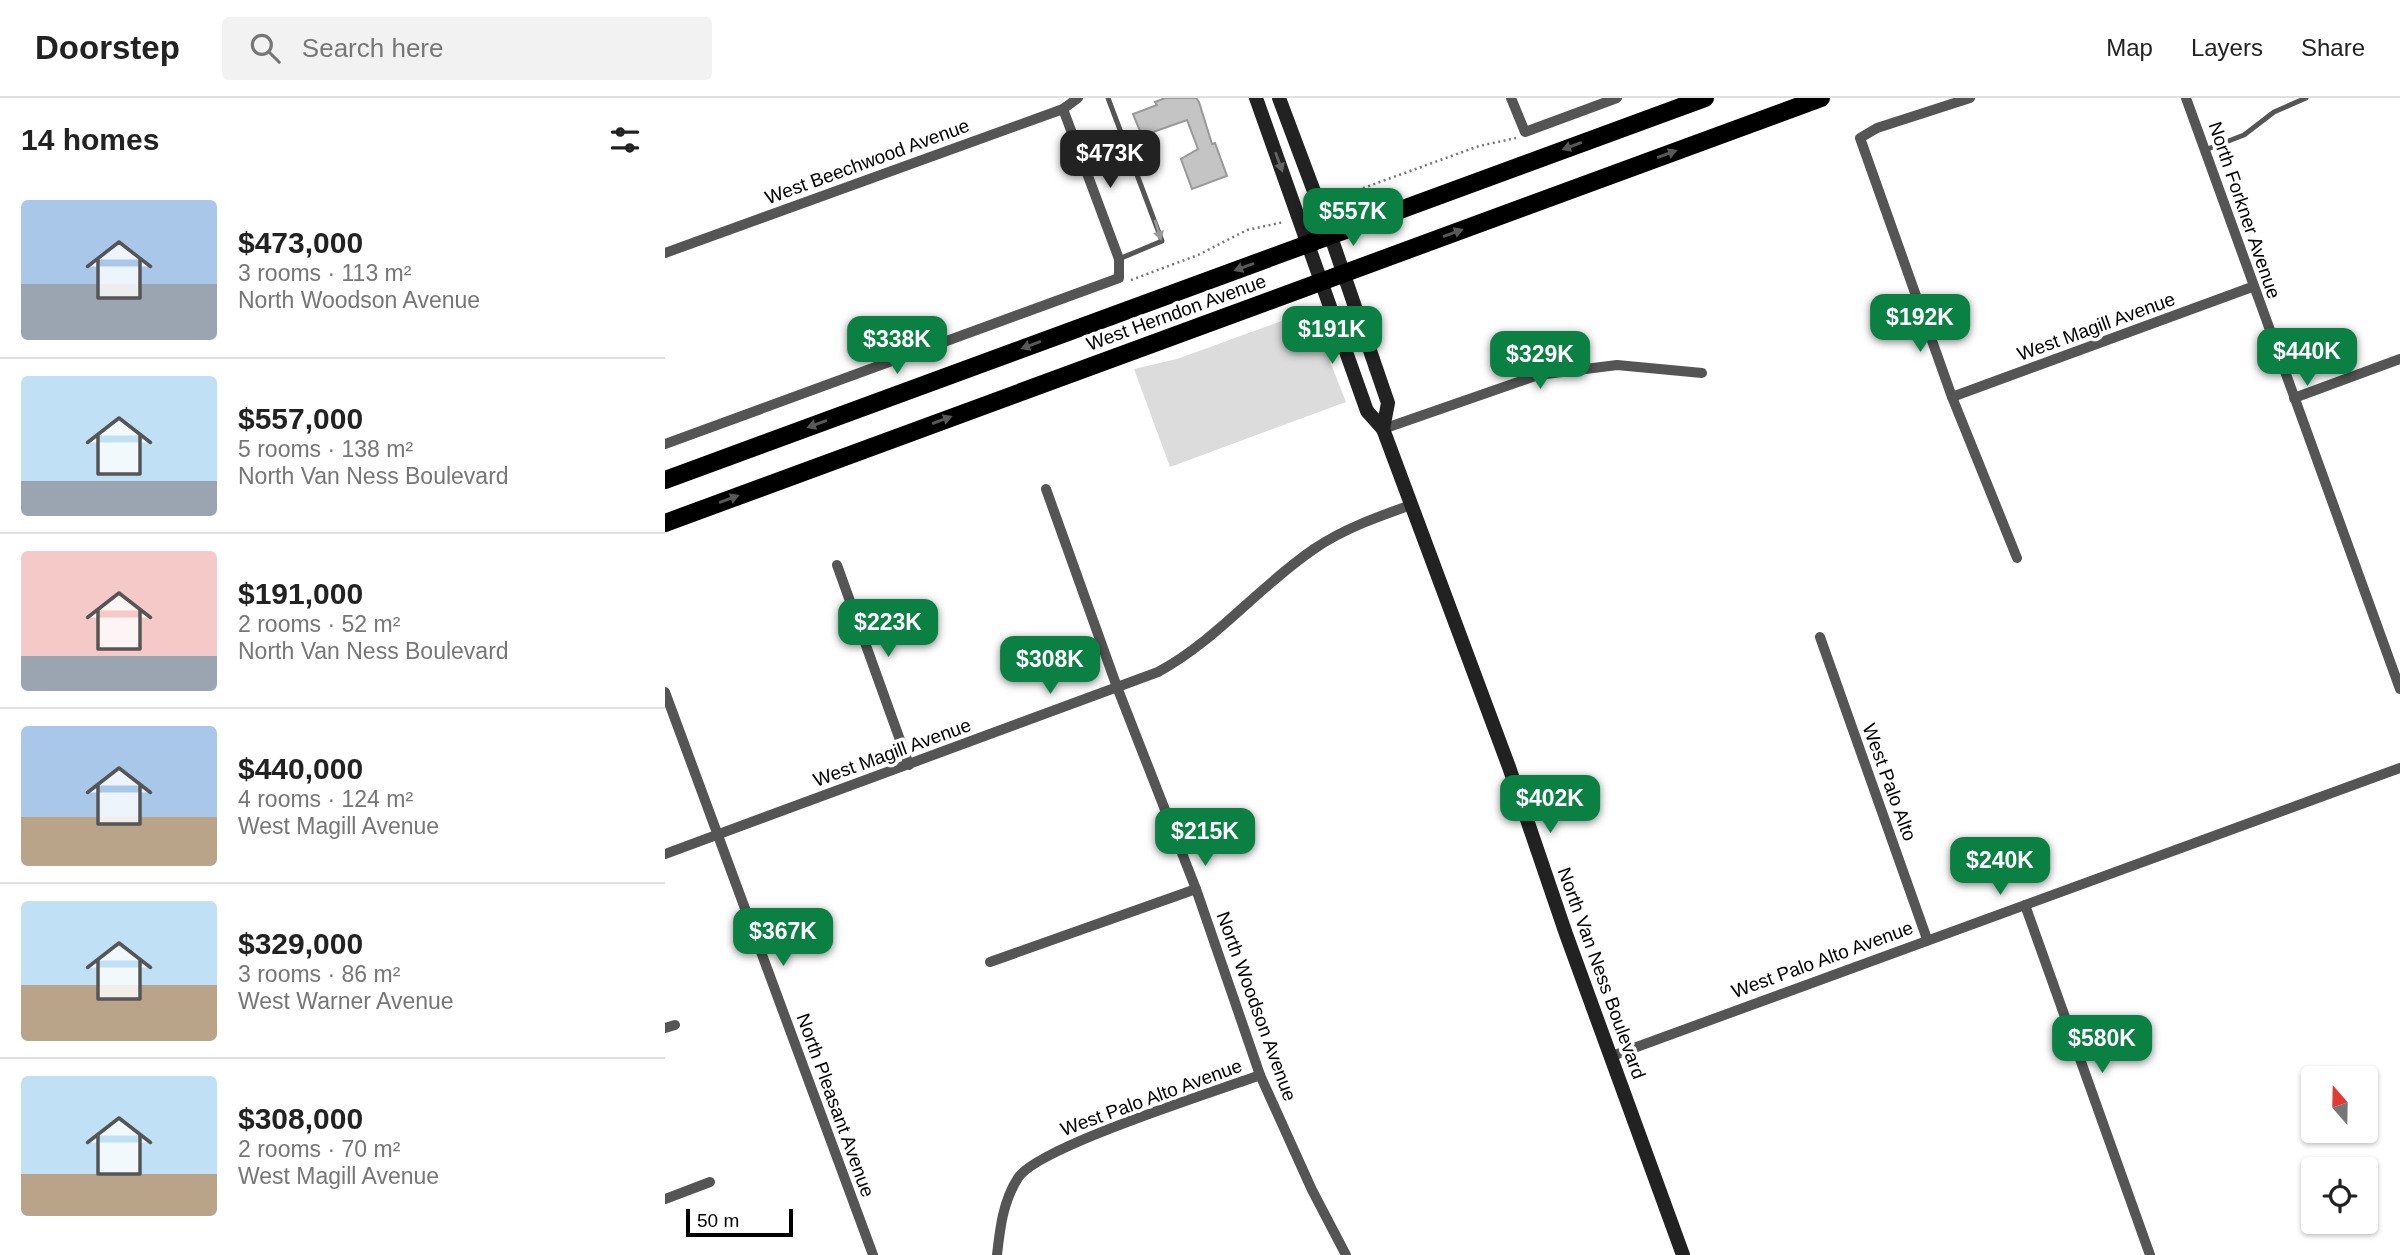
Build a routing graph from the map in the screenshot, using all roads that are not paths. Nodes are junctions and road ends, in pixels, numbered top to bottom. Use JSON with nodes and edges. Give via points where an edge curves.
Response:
{"nodes":[{"id":1,"x":1078,"y":98,"type":"edge"},
{"id":2,"x":1108,"y":98,"type":"edge"},
{"id":3,"x":1256,"y":98,"type":"edge"},
{"id":4,"x":1279,"y":98,"type":"edge"},
{"id":5,"x":1511,"y":98,"type":"edge"},
{"id":6,"x":1617,"y":98,"type":"edge"},
{"id":7,"x":1705,"y":98,"type":"edge"},
{"id":8,"x":1821,"y":98,"type":"edge"},
{"id":9,"x":1970,"y":98,"type":"edge"},
{"id":10,"x":2186,"y":98,"type":"edge"},
{"id":11,"x":2281,"y":98,"type":"edge"},
{"id":12,"x":2306,"y":98,"type":"edge"},
{"id":13,"x":2284,"y":106,"type":"junction"},
{"id":14,"x":1063,"y":109,"type":"junction"},
{"id":15,"x":2206,"y":150,"type":"junction"},
{"id":16,"x":1330,"y":234,"type":"junction"},
{"id":17,"x":1308,"y":243,"type":"junction"},
{"id":18,"x":665,"y":253,"type":"edge"},
{"id":19,"x":1119,"y":260,"type":"junction"},
{"id":20,"x":1343,"y":272,"type":"junction"},
{"id":21,"x":1321,"y":281,"type":"junction"},
{"id":22,"x":2252,"y":287,"type":"junction"},
{"id":23,"x":2400,"y":359,"type":"edge"},
{"id":24,"x":1702,"y":373,"type":"dead end"},
{"id":25,"x":1952,"y":397,"type":"junction"},
{"id":26,"x":2294,"y":398,"type":"junction"},
{"id":27,"x":1383,"y":429,"type":"junction"},
{"id":28,"x":665,"y":444,"type":"edge"},
{"id":29,"x":665,"y":480,"type":"edge"},
{"id":30,"x":1046,"y":489,"type":"dead end"},
{"id":31,"x":1411,"y":505,"type":"junction"},
{"id":32,"x":665,"y":523,"type":"edge"},
{"id":33,"x":2017,"y":558,"type":"dead end"},
{"id":34,"x":837,"y":565,"type":"dead end"},
{"id":35,"x":1820,"y":637,"type":"dead end"},
{"id":36,"x":1117,"y":687,"type":"junction"},
{"id":37,"x":2400,"y":689,"type":"edge"},
{"id":38,"x":665,"y":692,"type":"edge"},
{"id":39,"x":909,"y":765,"type":"junction"},
{"id":40,"x":2400,"y":768,"type":"edge"},
{"id":41,"x":717,"y":835,"type":"junction"},
{"id":42,"x":665,"y":854,"type":"edge"},
{"id":43,"x":1196,"y":889,"type":"junction"},
{"id":44,"x":2025,"y":905,"type":"junction"},
{"id":45,"x":1927,"y":939,"type":"junction"},
{"id":46,"x":990,"y":962,"type":"dead end"},
{"id":47,"x":1612,"y":1056,"type":"junction"},
{"id":48,"x":1260,"y":1075,"type":"junction"},
{"id":49,"x":710,"y":1182,"type":"dead end"},
{"id":50,"x":665,"y":1199,"type":"edge"},
{"id":51,"x":873,"y":1255,"type":"edge"},
{"id":52,"x":997,"y":1255,"type":"edge"},
{"id":53,"x":1346,"y":1255,"type":"edge"},
{"id":54,"x":1683,"y":1255,"type":"edge"},
{"id":55,"x":2150,"y":1255,"type":"edge"}],
"edges":[{"from":1,"to":14,"type":"street","name":"West Beechwood Avenue"},
{"from":2,"to":19,"type":"lane","one_way":true,"via":[[1162,241]]},
{"from":3,"to":17,"type":"street","name":"North Van Ness Boulevard","one_way":true},
{"from":4,"to":16,"type":"street","name":"North Van Ness Boulevard"},
{"from":5,"to":6,"type":"street","via":[[1525,132]]},
{"from":7,"to":16,"type":"main road","name":"West Herndon Avenue","one_way":true},
{"from":20,"to":8,"type":"main road","name":"West Herndon Avenue","one_way":true},
{"from":9,"to":25,"type":"street","via":[[1877,128],[1860,138]]},
{"from":10,"to":15,"type":"street","name":"North Forkner Avenue"},
{"from":11,"to":13,"type":"lane"},
{"from":12,"to":13,"type":"lane"},
{"from":13,"to":15,"type":"lane","via":[[2244,135]]},
{"from":14,"to":18,"type":"street","name":"West Beechwood Avenue"},
{"from":14,"to":19,"type":"street"},
{"from":15,"to":22,"type":"street","name":"North Forkner Avenue"},
{"from":16,"to":17,"type":"main road","name":"West Herndon Avenue"},
{"from":16,"to":20,"type":"street","name":"North Van Ness Boulevard"},
{"from":17,"to":21,"type":"street","name":"North Van Ness Boulevard"},
{"from":17,"to":29,"type":"main road","name":"West Herndon Avenue","one_way":true},
{"from":19,"to":28,"type":"street","via":[[1124,280]]},
{"from":20,"to":21,"type":"main road","name":"West Herndon Avenue"},
{"from":20,"to":27,"type":"street","name":"North Van Ness Boulevard","via":[[1388,403]]},
{"from":21,"to":27,"type":"street","name":"North Van Ness Boulevard","via":[[1367,411]]},
{"from":32,"to":21,"type":"main road","name":"West Herndon Avenue","one_way":true},
{"from":22,"to":25,"type":"street","name":"West Magill Avenue"},
{"from":22,"to":26,"type":"street","name":"North Forkner Avenue"},
{"from":23,"to":26,"type":"street"},
{"from":24,"to":27,"type":"street","via":[[1617,365],[1538,375]]},
{"from":25,"to":33,"type":"street"},
{"from":26,"to":37,"type":"street","name":"North Forkner Avenue"},
{"from":27,"to":31,"type":"street","name":"North Van Ness Boulevard"},
{"from":30,"to":36,"type":"street","name":"North Woodson Avenue"},
{"from":31,"to":36,"type":"street","name":"West Magill Avenue","via":[[1322,544],[1187,656]]},
{"from":31,"to":47,"type":"street","name":"North Van Ness Boulevard"},
{"from":34,"to":39,"type":"street"},
{"from":35,"to":45,"type":"street","name":"West Palo Alto"},
{"from":36,"to":39,"type":"street","name":"West Magill Avenue"},
{"from":36,"to":43,"type":"street","name":"North Woodson Avenue"},
{"from":38,"to":41,"type":"street","name":"North Pleasant Avenue"},
{"from":39,"to":41,"type":"street","name":"West Magill Avenue"},
{"from":40,"to":44,"type":"street","name":"West Palo Alto Avenue"},
{"from":41,"to":42,"type":"street","name":"West Magill Avenue"},
{"from":41,"to":51,"type":"street","name":"North Pleasant Avenue"},
{"from":43,"to":46,"type":"street"},
{"from":43,"to":48,"type":"street","name":"North Woodson Avenue"},
{"from":44,"to":45,"type":"street","name":"West Palo Alto Avenue"},
{"from":44,"to":55,"type":"street"},
{"from":45,"to":47,"type":"street","name":"West Palo Alto Avenue"},
{"from":47,"to":54,"type":"street","name":"North Van Ness Boulevard"},
{"from":48,"to":52,"type":"street","name":"West Palo Alto Avenue","via":[[1053,1151],[1019,1175],[1001,1216]]},
{"from":48,"to":53,"type":"street","name":"North Woodson Avenue"},
{"from":49,"to":50,"type":"street"}]}
